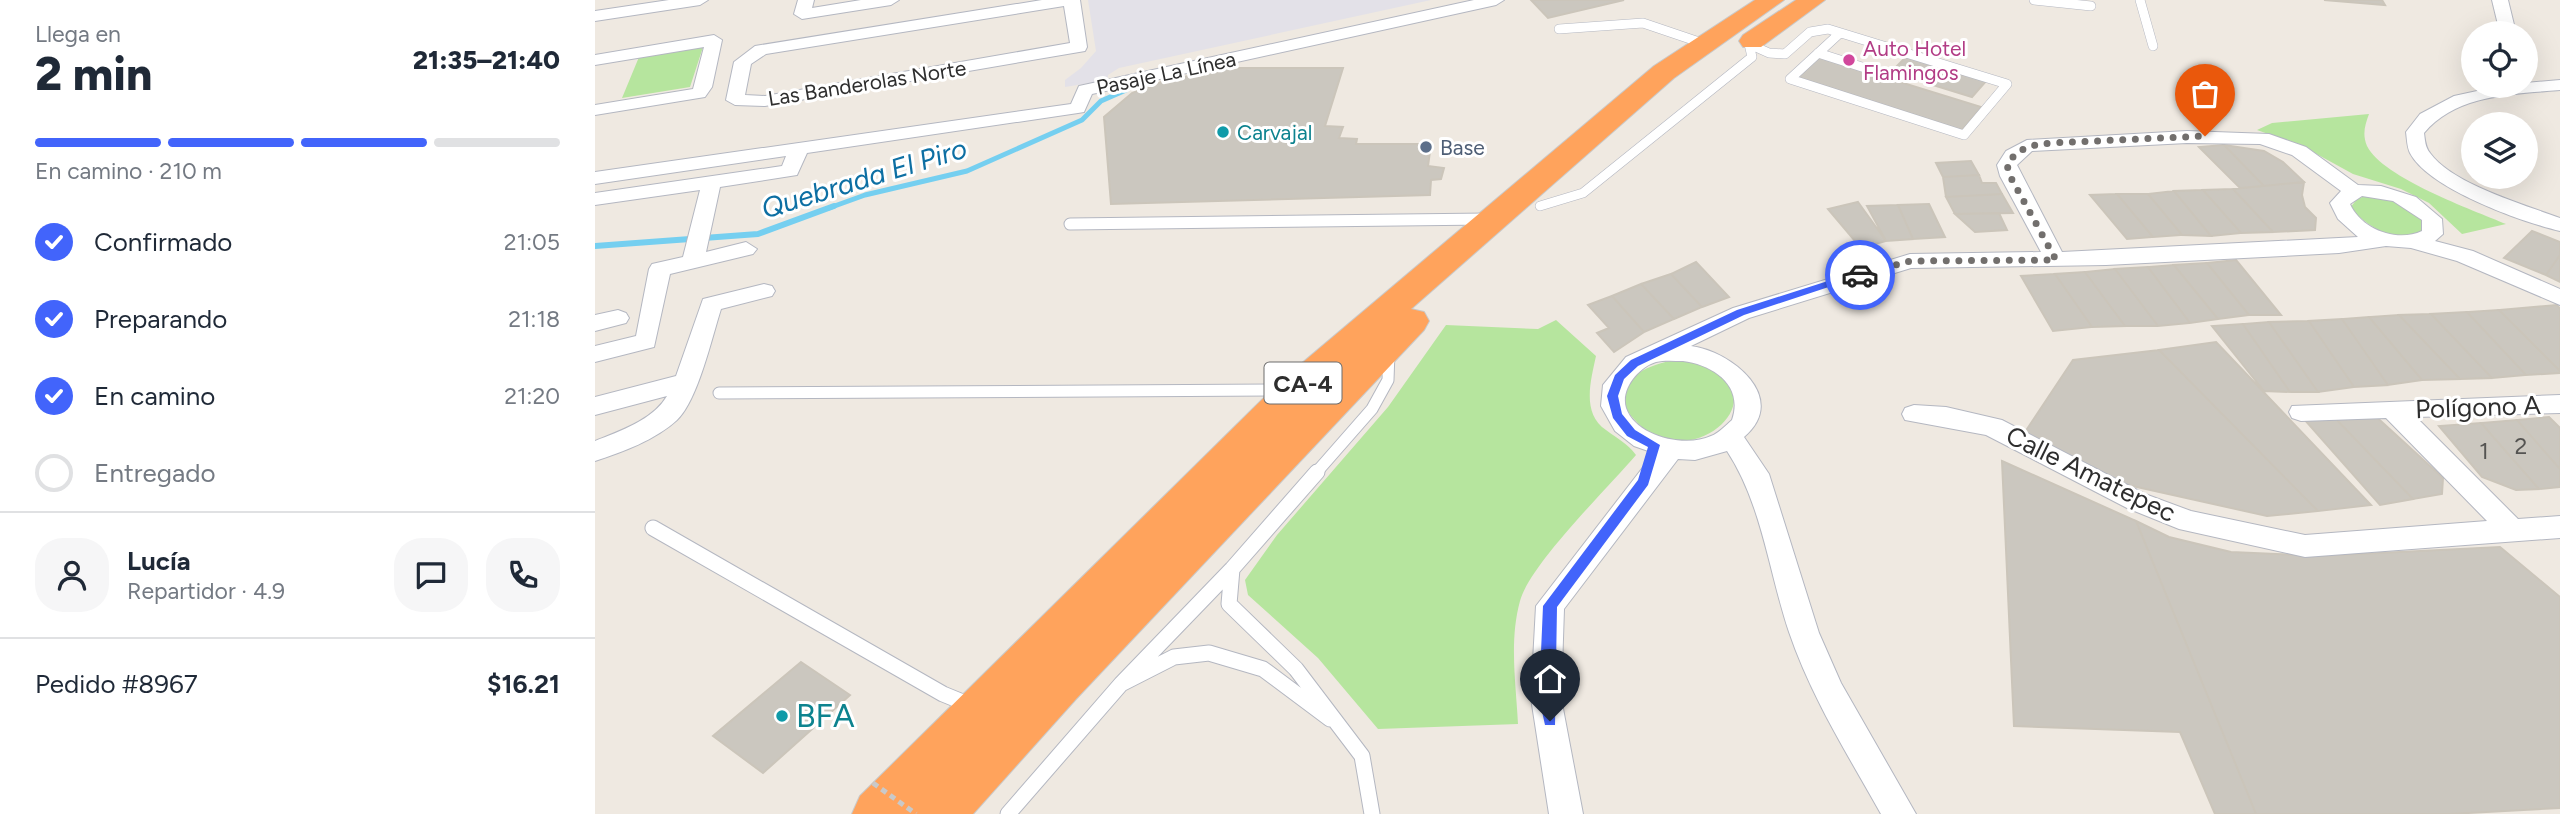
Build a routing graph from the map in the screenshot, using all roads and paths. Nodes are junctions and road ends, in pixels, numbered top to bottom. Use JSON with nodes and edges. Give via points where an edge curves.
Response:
{"nodes":[{"id":1,"x":614,"y":0,"type":"edge"},
{"id":2,"x":700,"y":0,"type":"edge"},
{"id":3,"x":806,"y":0,"type":"edge"},
{"id":4,"x":891,"y":0,"type":"edge"},
{"id":5,"x":1072,"y":0,"type":"edge"},
{"id":6,"x":1496,"y":0,"type":"edge"},
{"id":7,"x":1772,"y":0,"type":"edge"},
{"id":8,"x":1813,"y":0,"type":"edge"},
{"id":9,"x":2033,"y":0,"type":"edge"},
{"id":10,"x":2140,"y":0,"type":"edge"},
{"id":11,"x":2500,"y":0,"type":"edge"},
{"id":12,"x":595,"y":3,"type":"edge"},
{"id":13,"x":2091,"y":6,"type":"dead end"},
{"id":14,"x":595,"y":16,"type":"edge"},
{"id":15,"x":2505,"y":21,"type":"edge"},
{"id":16,"x":1559,"y":29,"type":"dead end"},
{"id":17,"x":1840,"y":33,"type":"junction"},
{"id":18,"x":1705,"y":44,"type":"junction"},
{"id":19,"x":1749,"y":44,"type":"junction"},
{"id":20,"x":2153,"y":46,"type":"dead end"},
{"id":21,"x":1818,"y":52,"type":"junction"},
{"id":22,"x":595,"y":60,"type":"edge"},
{"id":23,"x":1887,"y":75,"type":"dead end"},
{"id":24,"x":2560,"y":85,"type":"edge"},
{"id":25,"x":595,"y":110,"type":"edge"},
{"id":26,"x":799,"y":148,"type":"junction"},
{"id":27,"x":595,"y":178,"type":"edge"},
{"id":28,"x":711,"y":184,"type":"junction"},
{"id":29,"x":2355,"y":192,"type":"junction"},
{"id":30,"x":595,"y":199,"type":"edge"},
{"id":31,"x":2341,"y":211,"type":"junction"},
{"id":32,"x":1490,"y":219,"type":"junction"},
{"id":33,"x":2432,"y":219,"type":"junction"},
{"id":34,"x":1070,"y":224,"type":"dead end"},
{"id":35,"x":2560,"y":225,"type":"edge"},
{"id":36,"x":2386,"y":239,"type":"junction"},
{"id":37,"x":2415,"y":242,"type":"junction"},
{"id":38,"x":697,"y":245,"type":"junction"},
{"id":39,"x":2339,"y":246,"type":"junction"},
{"id":40,"x":746,"y":249,"type":"dead end"},
{"id":41,"x":2465,"y":256,"type":"junction"},
{"id":42,"x":2056,"y":260,"type":"junction"},
{"id":43,"x":764,"y":291,"type":"dead end"},
{"id":44,"x":2560,"y":298,"type":"edge"},
{"id":45,"x":1741,"y":313,"type":"junction"},
{"id":46,"x":618,"y":318,"type":"dead end"},
{"id":47,"x":595,"y":323,"type":"edge"},
{"id":48,"x":1389,"y":340,"type":"junction"},
{"id":49,"x":595,"y":354,"type":"edge"},
{"id":50,"x":1657,"y":354,"type":"junction"},
{"id":51,"x":1727,"y":368,"type":"junction"},
{"id":52,"x":686,"y":382,"type":"junction"},
{"id":53,"x":1295,"y":390,"type":"junction"},
{"id":54,"x":719,"y":393,"type":"dead end"},
{"id":55,"x":2560,"y":404,"type":"edge"},
{"id":56,"x":595,"y":406,"type":"edge"},
{"id":57,"x":2394,"y":411,"type":"junction"},
{"id":58,"x":2301,"y":412,"type":"dead end"},
{"id":59,"x":1914,"y":414,"type":"dead end"},
{"id":60,"x":1720,"y":441,"type":"junction"},
{"id":61,"x":1662,"y":448,"type":"junction"},
{"id":62,"x":595,"y":451,"type":"edge"},
{"id":63,"x":2560,"y":527,"type":"edge"},
{"id":64,"x":653,"y":528,"type":"dead end"},
{"id":65,"x":2512,"y":530,"type":"junction"},
{"id":66,"x":1232,"y":569,"type":"junction"},
{"id":67,"x":1121,"y":684,"type":"junction"},
{"id":68,"x":981,"y":709,"type":"junction"},
{"id":69,"x":1331,"y":719,"type":"junction"},
{"id":70,"x":875,"y":798,"type":"edge"},
{"id":71,"x":916,"y":814,"type":"edge"},
{"id":72,"x":938,"y":814,"type":"edge"},
{"id":73,"x":1008,"y":814,"type":"edge"},
{"id":74,"x":1372,"y":814,"type":"edge"},
{"id":75,"x":1566,"y":814,"type":"edge"},
{"id":76,"x":1899,"y":814,"type":"edge"}],
"edges":[{"from":1,"to":12,"type":"street"},
{"from":2,"to":14,"type":"street"},
{"from":3,"to":4,"type":"street","via":[[802,14]]},
{"from":5,"to":5,"type":"street","name":"Las Banderolas Norte","via":[[1079,47],[765,101],[735,100],[743,62],[761,50]]},
{"from":6,"to":26,"type":"street","name":"Pasaje La Línea","via":[[1085,90],[1078,108]]},
{"from":7,"to":18,"type":"highway","number":"CA-4"},
{"from":8,"to":19,"type":"highway","number":"CA-4"},
{"from":9,"to":13,"type":"lane"},
{"from":10,"to":20,"type":"lane"},
{"from":11,"to":15,"type":"street"},
{"from":16,"to":18,"type":"lane","via":[[1643,23]]},
{"from":17,"to":19,"type":"lane","via":[[1828,29],[1810,32],[1785,54]]},
{"from":17,"to":21,"type":"lane"},
{"from":17,"to":21,"type":"lane","via":[[2007,84],[1964,135],[1790,79]]},
{"from":18,"to":32,"type":"highway","number":"CA-4","via":[[1664,72]]},
{"from":19,"to":48,"type":"highway","number":"CA-4","via":[[1674,95]]},
{"from":21,"to":23,"type":"lane"},
{"from":22,"to":25,"type":"street","via":[[714,40],[699,93]]},
{"from":24,"to":35,"type":"street","via":[[2458,100],[2422,120],[2415,132],[2419,153],[2437,171]]},
{"from":26,"to":27,"type":"street","name":"Pasaje La Línea"},
{"from":26,"to":28,"type":"street","via":[[790,171]]},
{"from":28,"to":30,"type":"street"},
{"from":28,"to":38,"type":"street"},
{"from":29,"to":31,"type":"street","via":[[2343,197]]},
{"from":29,"to":33,"type":"street","via":[[2403,198]]},
{"from":29,"to":42,"type":"street","via":[[2299,151],[2262,138],[2187,136],[2027,146],[2007,165]]},
{"from":31,"to":36,"type":"street","via":[[2358,227]]},
{"from":31,"to":39,"type":"street","via":[[2350,231]]},
{"from":32,"to":34,"type":"lane"},
{"from":32,"to":53,"type":"highway","number":"CA-4"},
{"from":33,"to":37,"type":"street","via":[[2433,234]]},
{"from":33,"to":41,"type":"street"},
{"from":36,"to":37,"type":"street"},
{"from":36,"to":39,"type":"street"},
{"from":37,"to":41,"type":"street"},
{"from":38,"to":40,"type":"street"},
{"from":38,"to":49,"type":"street","via":[[660,269],[646,341]]},
{"from":39,"to":42,"type":"street"},
{"from":41,"to":44,"type":"street"},
{"from":42,"to":45,"type":"street","via":[[1910,261]]},
{"from":43,"to":52,"type":"street","via":[[711,304]]},
{"from":45,"to":50,"type":"street"},
{"from":45,"to":51,"type":"street","via":[[1731,326]]},
{"from":46,"to":47,"type":"street"},
{"from":48,"to":66,"type":"lane","via":[[1388,380],[1372,409]]},
{"from":48,"to":72,"type":"highway","number":"CA-4"},
{"from":50,"to":51,"type":"street","via":[[1693,354]]},
{"from":50,"to":61,"type":"street","via":[[1626,370],[1613,396],[1623,424]]},
{"from":51,"to":60,"type":"street","via":[[1742,383],[1748,402],[1744,420]]},
{"from":52,"to":56,"type":"street"},
{"from":52,"to":62,"type":"street","via":[[670,412],[639,433]]},
{"from":53,"to":54,"type":"lane"},
{"from":53,"to":68,"type":"highway","number":"CA-4"},
{"from":55,"to":57,"type":"street","name":"Polígono A"},
{"from":57,"to":58,"type":"street"},
{"from":57,"to":65,"type":"street","name":"Polígono A"},
{"from":59,"to":65,"type":"street","name":"Calle Amatepec","via":[[1993,427],[2136,501],[2189,521],[2305,547]]},
{"from":60,"to":61,"type":"street"},
{"from":60,"to":76,"type":"street","via":[[1756,474],[1804,633],[1829,692]]},
{"from":61,"to":75,"type":"street","via":[[1643,482],[1550,606],[1546,698]]},
{"from":63,"to":65,"type":"street","name":"Calle Amatepec"},
{"from":64,"to":68,"type":"lane","via":[[943,694]]},
{"from":66,"to":67,"type":"lane"},
{"from":66,"to":69,"type":"lane","via":[[1229,604],[1296,669]]},
{"from":67,"to":69,"type":"lane","via":[[1174,657],[1209,653],[1263,669]]},
{"from":67,"to":73,"type":"lane"},
{"from":68,"to":70,"type":"highway","number":"CA-4"},
{"from":69,"to":74,"type":"lane","via":[[1361,756]]},
{"from":70,"to":71,"type":"path","bridge":true}]}
